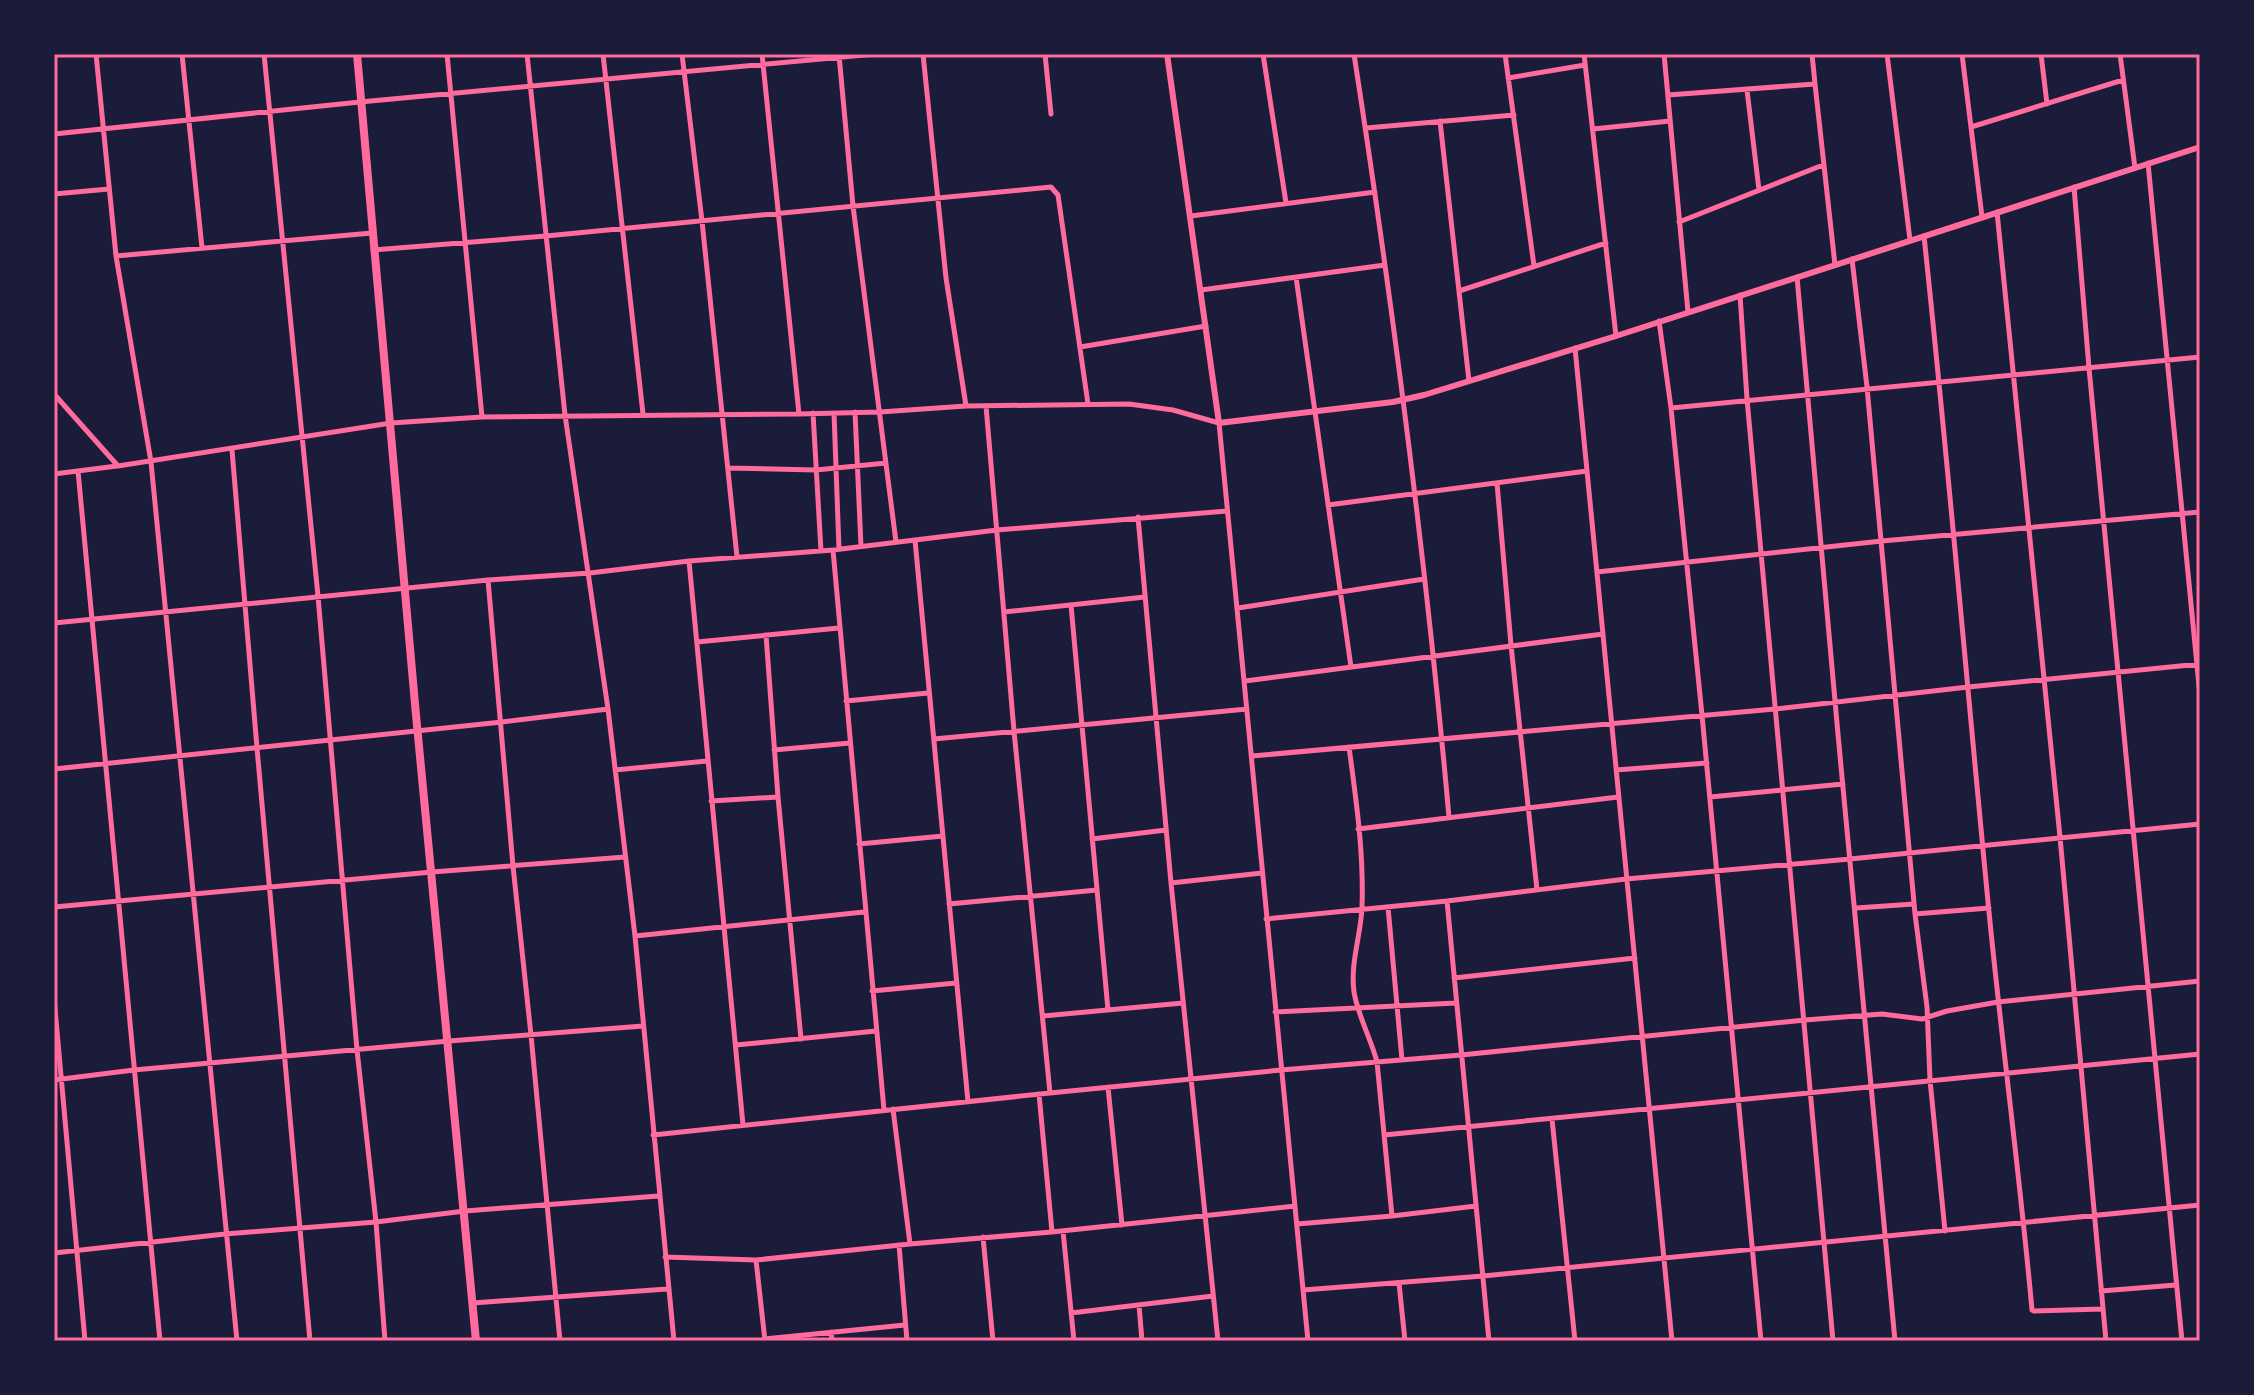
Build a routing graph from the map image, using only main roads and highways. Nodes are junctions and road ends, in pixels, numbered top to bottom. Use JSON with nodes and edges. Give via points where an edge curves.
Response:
{"nodes":[{"id":1,"x":357,"y":54,"type":"edge"},
{"id":2,"x":476,"y":1341,"type":"edge"}],
"edges":[{"from":1,"to":2,"type":"main road"}]}
